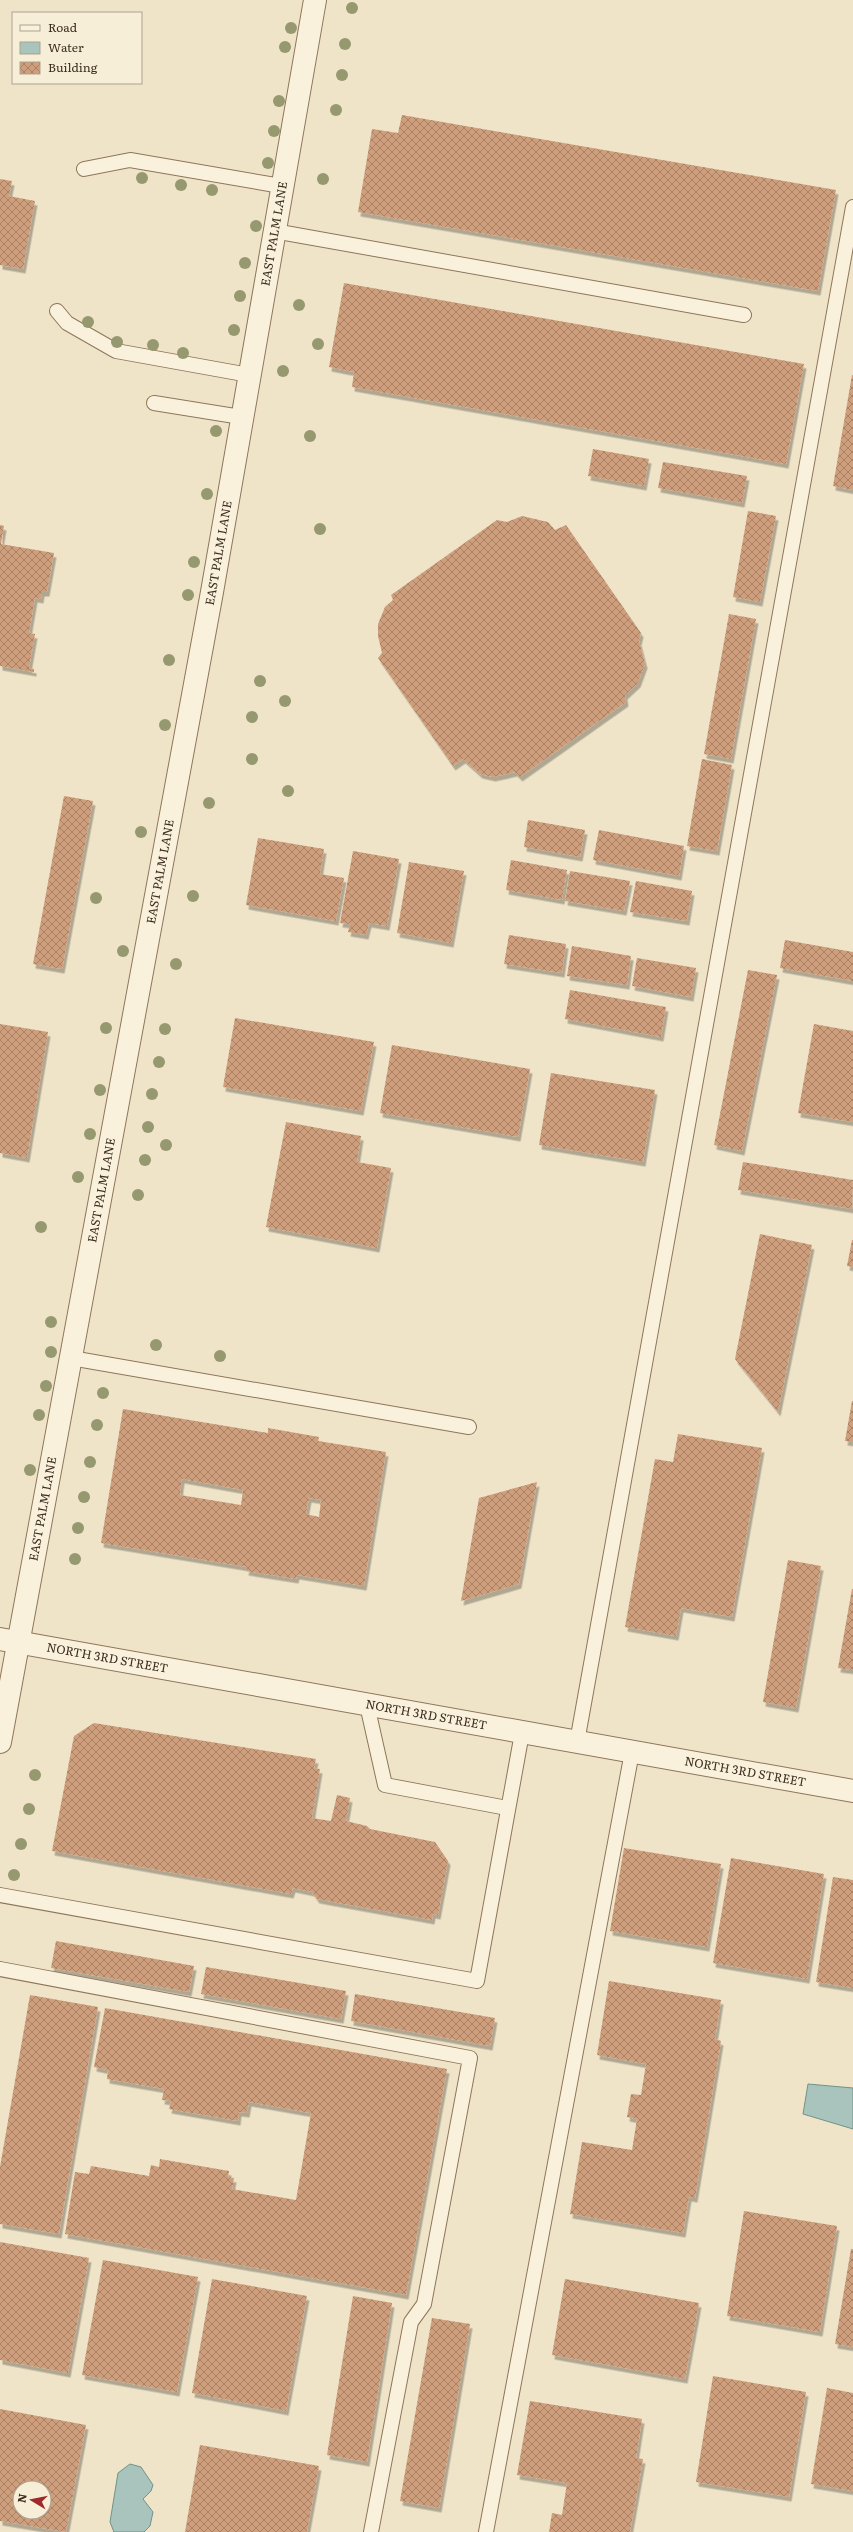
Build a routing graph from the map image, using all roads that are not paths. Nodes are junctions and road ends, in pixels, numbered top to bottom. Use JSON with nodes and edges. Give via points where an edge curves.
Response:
{"nodes":[{"id":1,"x":315,"y":0,"type":"edge"},
{"id":2,"x":84,"y":169,"type":"dead end"},
{"id":3,"x":281,"y":186,"type":"junction"},
{"id":4,"x":853,"y":207,"type":"edge"},
{"id":5,"x":274,"y":231,"type":"junction"},
{"id":6,"x":57,"y":311,"type":"dead end"},
{"id":7,"x":744,"y":315,"type":"dead end"},
{"id":8,"x":249,"y":375,"type":"junction"},
{"id":9,"x":154,"y":403,"type":"dead end"},
{"id":10,"x":241,"y":417,"type":"junction"},
{"id":11,"x":71,"y":1358,"type":"junction"},
{"id":12,"x":469,"y":1427,"type":"dead end"},
{"id":13,"x":10,"y":1641,"type":"edge"},
{"id":14,"x":367,"y":1705,"type":"junction"},
{"id":15,"x":522,"y":1733,"type":"junction"},
{"id":16,"x":0,"y":1742,"type":"edge"},
{"id":17,"x":577,"y":1742,"type":"junction"},
{"id":18,"x":632,"y":1752,"type":"junction"},
{"id":19,"x":853,"y":1792,"type":"edge"},
{"id":20,"x":507,"y":1808,"type":"junction"},
{"id":21,"x":0,"y":1895,"type":"edge"},
{"id":22,"x":0,"y":1969,"type":"edge"},
{"id":23,"x":371,"y":2532,"type":"edge"},
{"id":24,"x":486,"y":2532,"type":"edge"}],
"edges":[{"from":1,"to":3,"type":"street","name":"EAST PALM LANE"},
{"from":2,"to":3,"type":"lane","via":[[130,160]]},
{"from":3,"to":5,"type":"street","name":"EAST PALM LANE"},
{"from":4,"to":17,"type":"lane"},
{"from":5,"to":7,"type":"lane"},
{"from":5,"to":8,"type":"street","name":"EAST PALM LANE"},
{"from":6,"to":8,"type":"lane","via":[[67,323],[116,351]]},
{"from":8,"to":10,"type":"street","name":"EAST PALM LANE"},
{"from":9,"to":10,"type":"lane"},
{"from":10,"to":11,"type":"street","name":"EAST PALM LANE","via":[[212,592]]},
{"from":11,"to":12,"type":"lane"},
{"from":11,"to":13,"type":"street","name":"EAST PALM LANE"},
{"from":13,"to":14,"type":"street","name":"NORTH 3RD STREET"},
{"from":13,"to":16,"type":"street","name":"EAST PALM LANE"},
{"from":14,"to":15,"type":"street","name":"NORTH 3RD STREET"},
{"from":14,"to":20,"type":"lane","via":[[385,1785]]},
{"from":15,"to":17,"type":"street","name":"NORTH 3RD STREET"},
{"from":15,"to":20,"type":"lane"},
{"from":17,"to":18,"type":"street","name":"NORTH 3RD STREET"},
{"from":18,"to":19,"type":"street","name":"NORTH 3RD STREET"},
{"from":18,"to":24,"type":"lane"},
{"from":20,"to":21,"type":"lane","via":[[477,1981]]},
{"from":22,"to":23,"type":"lane","via":[[470,2058],[424,2304],[411,2322]]}]}
